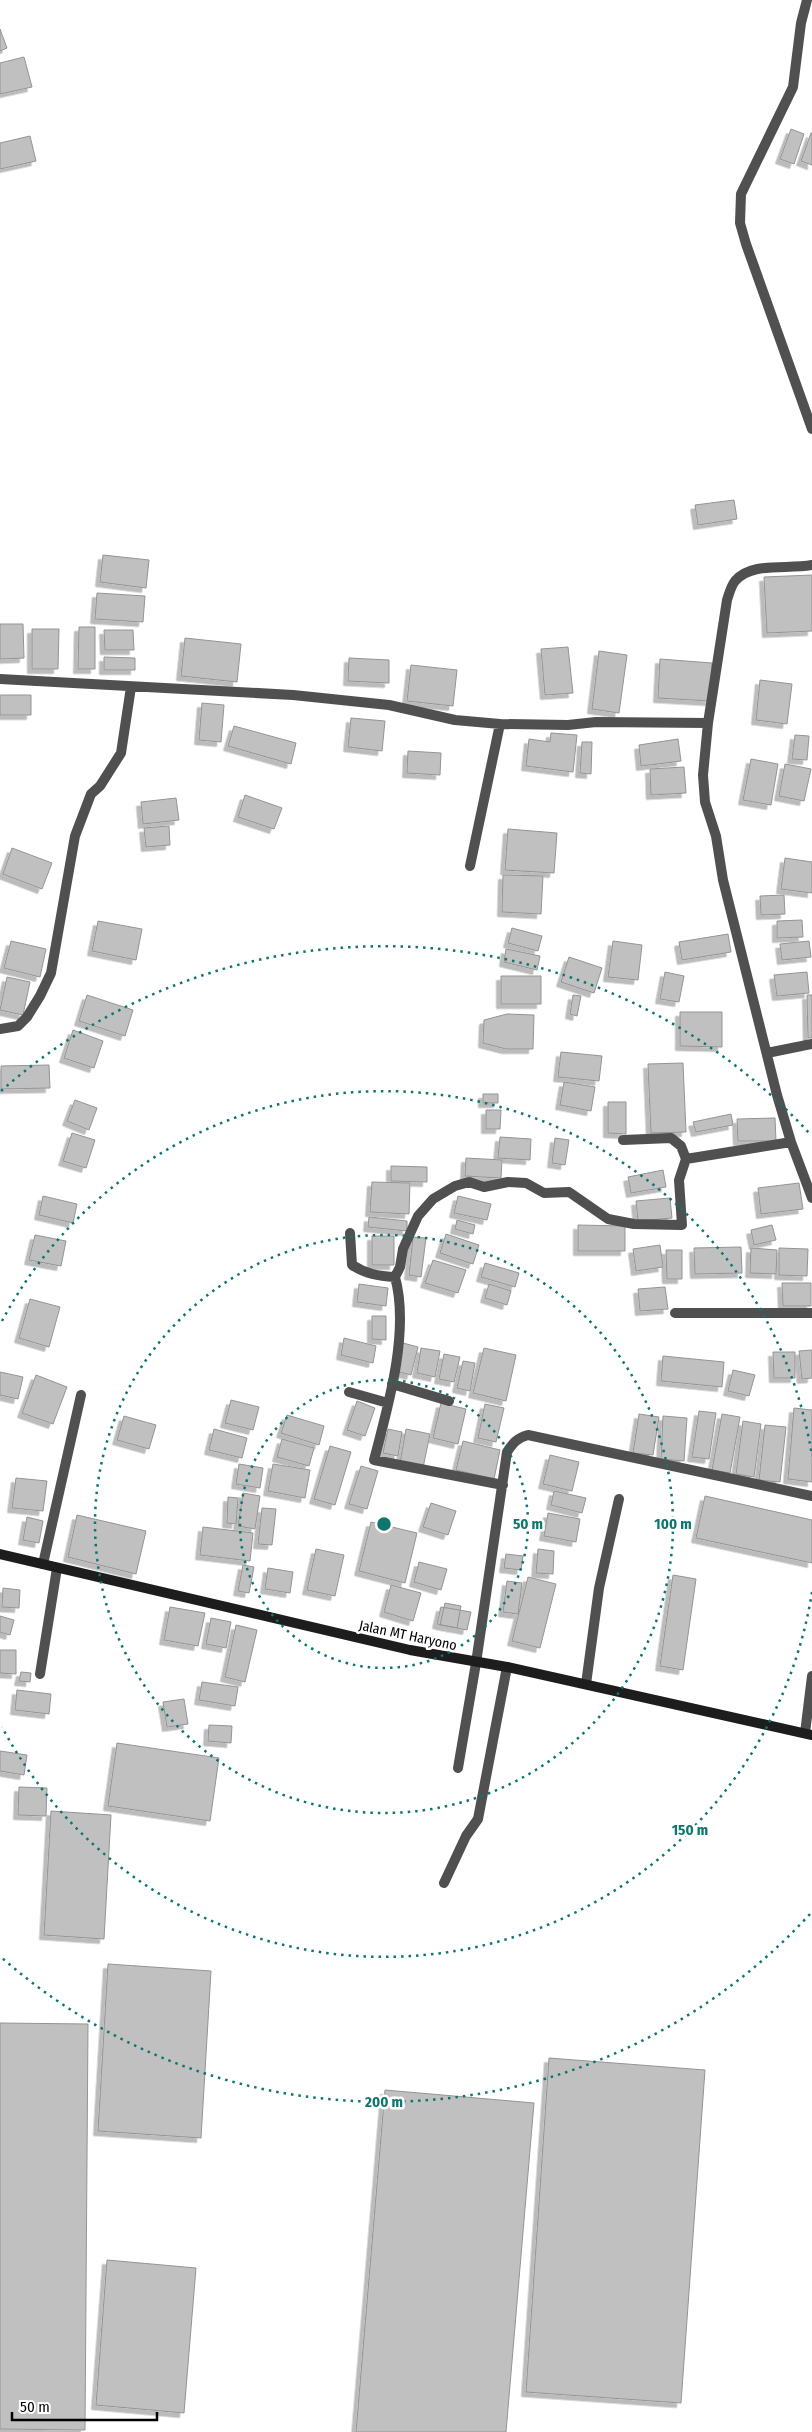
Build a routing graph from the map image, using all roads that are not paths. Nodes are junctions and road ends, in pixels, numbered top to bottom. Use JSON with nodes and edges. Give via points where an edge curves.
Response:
{"nodes":[{"id":1,"x":807,"y":0,"type":"edge"},
{"id":2,"x":812,"y":429,"type":"edge"},
{"id":3,"x":812,"y":565,"type":"edge"},
{"id":4,"x":0,"y":679,"type":"edge"},
{"id":5,"x":131,"y":687,"type":"junction"},
{"id":6,"x":500,"y":724,"type":"junction"},
{"id":7,"x":708,"y":724,"type":"junction"},
{"id":8,"x":470,"y":866,"type":"dead end"},
{"id":9,"x":0,"y":1029,"type":"edge"},
{"id":10,"x":812,"y":1044,"type":"edge"},
{"id":11,"x":767,"y":1054,"type":"junction"},
{"id":12,"x":623,"y":1140,"type":"dead end"},
{"id":13,"x":791,"y":1142,"type":"junction"},
{"id":14,"x":686,"y":1159,"type":"junction"},
{"id":15,"x":812,"y":1198,"type":"edge"},
{"id":16,"x":350,"y":1233,"type":"dead end"},
{"id":17,"x":394,"y":1277,"type":"junction"},
{"id":18,"x":675,"y":1313,"type":"dead end"},
{"id":19,"x":812,"y":1313,"type":"edge"},
{"id":20,"x":392,"y":1384,"type":"junction"},
{"id":21,"x":349,"y":1392,"type":"dead end"},
{"id":22,"x":81,"y":1395,"type":"dead end"},
{"id":23,"x":449,"y":1401,"type":"dead end"},
{"id":24,"x":388,"y":1403,"type":"junction"},
{"id":25,"x":503,"y":1485,"type":"junction"},
{"id":26,"x":812,"y":1496,"type":"edge"},
{"id":27,"x":619,"y":1499,"type":"dead end"},
{"id":28,"x":0,"y":1554,"type":"edge"},
{"id":29,"x":43,"y":1564,"type":"junction"},
{"id":30,"x":57,"y":1568,"type":"junction"},
{"id":31,"x":476,"y":1663,"type":"junction"},
{"id":32,"x":507,"y":1668,"type":"junction"},
{"id":33,"x":40,"y":1674,"type":"dead end"},
{"id":34,"x":812,"y":1676,"type":"edge"},
{"id":35,"x":586,"y":1684,"type":"junction"},
{"id":36,"x":808,"y":1734,"type":"edge"},
{"id":37,"x":458,"y":1768,"type":"dead end"},
{"id":38,"x":444,"y":1883,"type":"dead end"}],
"edges":[{"from":1,"to":2,"type":"street","via":[[793,87],[741,194],[739,208],[746,244]]},
{"from":3,"to":7,"type":"street","via":[[758,569],[744,573],[734,582],[727,600]]},
{"from":4,"to":5,"type":"street"},
{"from":5,"to":6,"type":"street","via":[[293,695],[389,705],[455,720]]},
{"from":5,"to":9,"type":"street","via":[[121,753],[100,786],[91,794],[75,836],[51,973],[27,1017],[18,1026]]},
{"from":6,"to":7,"type":"street"},
{"from":6,"to":8,"type":"street"},
{"from":7,"to":11,"type":"street","via":[[705,802],[716,836],[723,880]]},
{"from":10,"to":11,"type":"street"},
{"from":11,"to":13,"type":"street"},
{"from":12,"to":14,"type":"street","via":[[671,1138],[681,1146]]},
{"from":13,"to":14,"type":"street"},
{"from":13,"to":15,"type":"street"},
{"from":14,"to":17,"type":"street","via":[[679,1180],[682,1226],[634,1224],[608,1219],[569,1192],[544,1193],[526,1183],[508,1182],[484,1187],[469,1182],[455,1186],[433,1199],[418,1216]]},
{"from":16,"to":17,"type":"street","via":[[352,1264],[368,1274]]},
{"from":17,"to":20,"type":"street","via":[[400,1298]]},
{"from":18,"to":19,"type":"street"},
{"from":20,"to":23,"type":"street"},
{"from":20,"to":24,"type":"street"},
{"from":21,"to":24,"type":"street"},
{"from":22,"to":29,"type":"street"},
{"from":24,"to":25,"type":"street","via":[[374,1460]]},
{"from":25,"to":26,"type":"street","via":[[507,1452],[513,1442],[528,1435]]},
{"from":25,"to":31,"type":"street"},
{"from":27,"to":35,"type":"street","via":[[599,1588]]},
{"from":28,"to":29,"type":"main road","name":"Jalan MT Haryono"},
{"from":29,"to":30,"type":"main road","name":"Jalan MT Haryono"},
{"from":30,"to":31,"type":"main road","name":"Jalan MT Haryono"},
{"from":30,"to":33,"type":"street"},
{"from":31,"to":32,"type":"main road","name":"Jalan MT Haryono"},
{"from":31,"to":37,"type":"street"},
{"from":32,"to":35,"type":"main road","name":"Jalan MT Haryono"},
{"from":32,"to":38,"type":"street","via":[[478,1819],[466,1836]]},
{"from":34,"to":36,"type":"street"},
{"from":35,"to":36,"type":"main road","name":"Jalan MT Haryono"}]}
